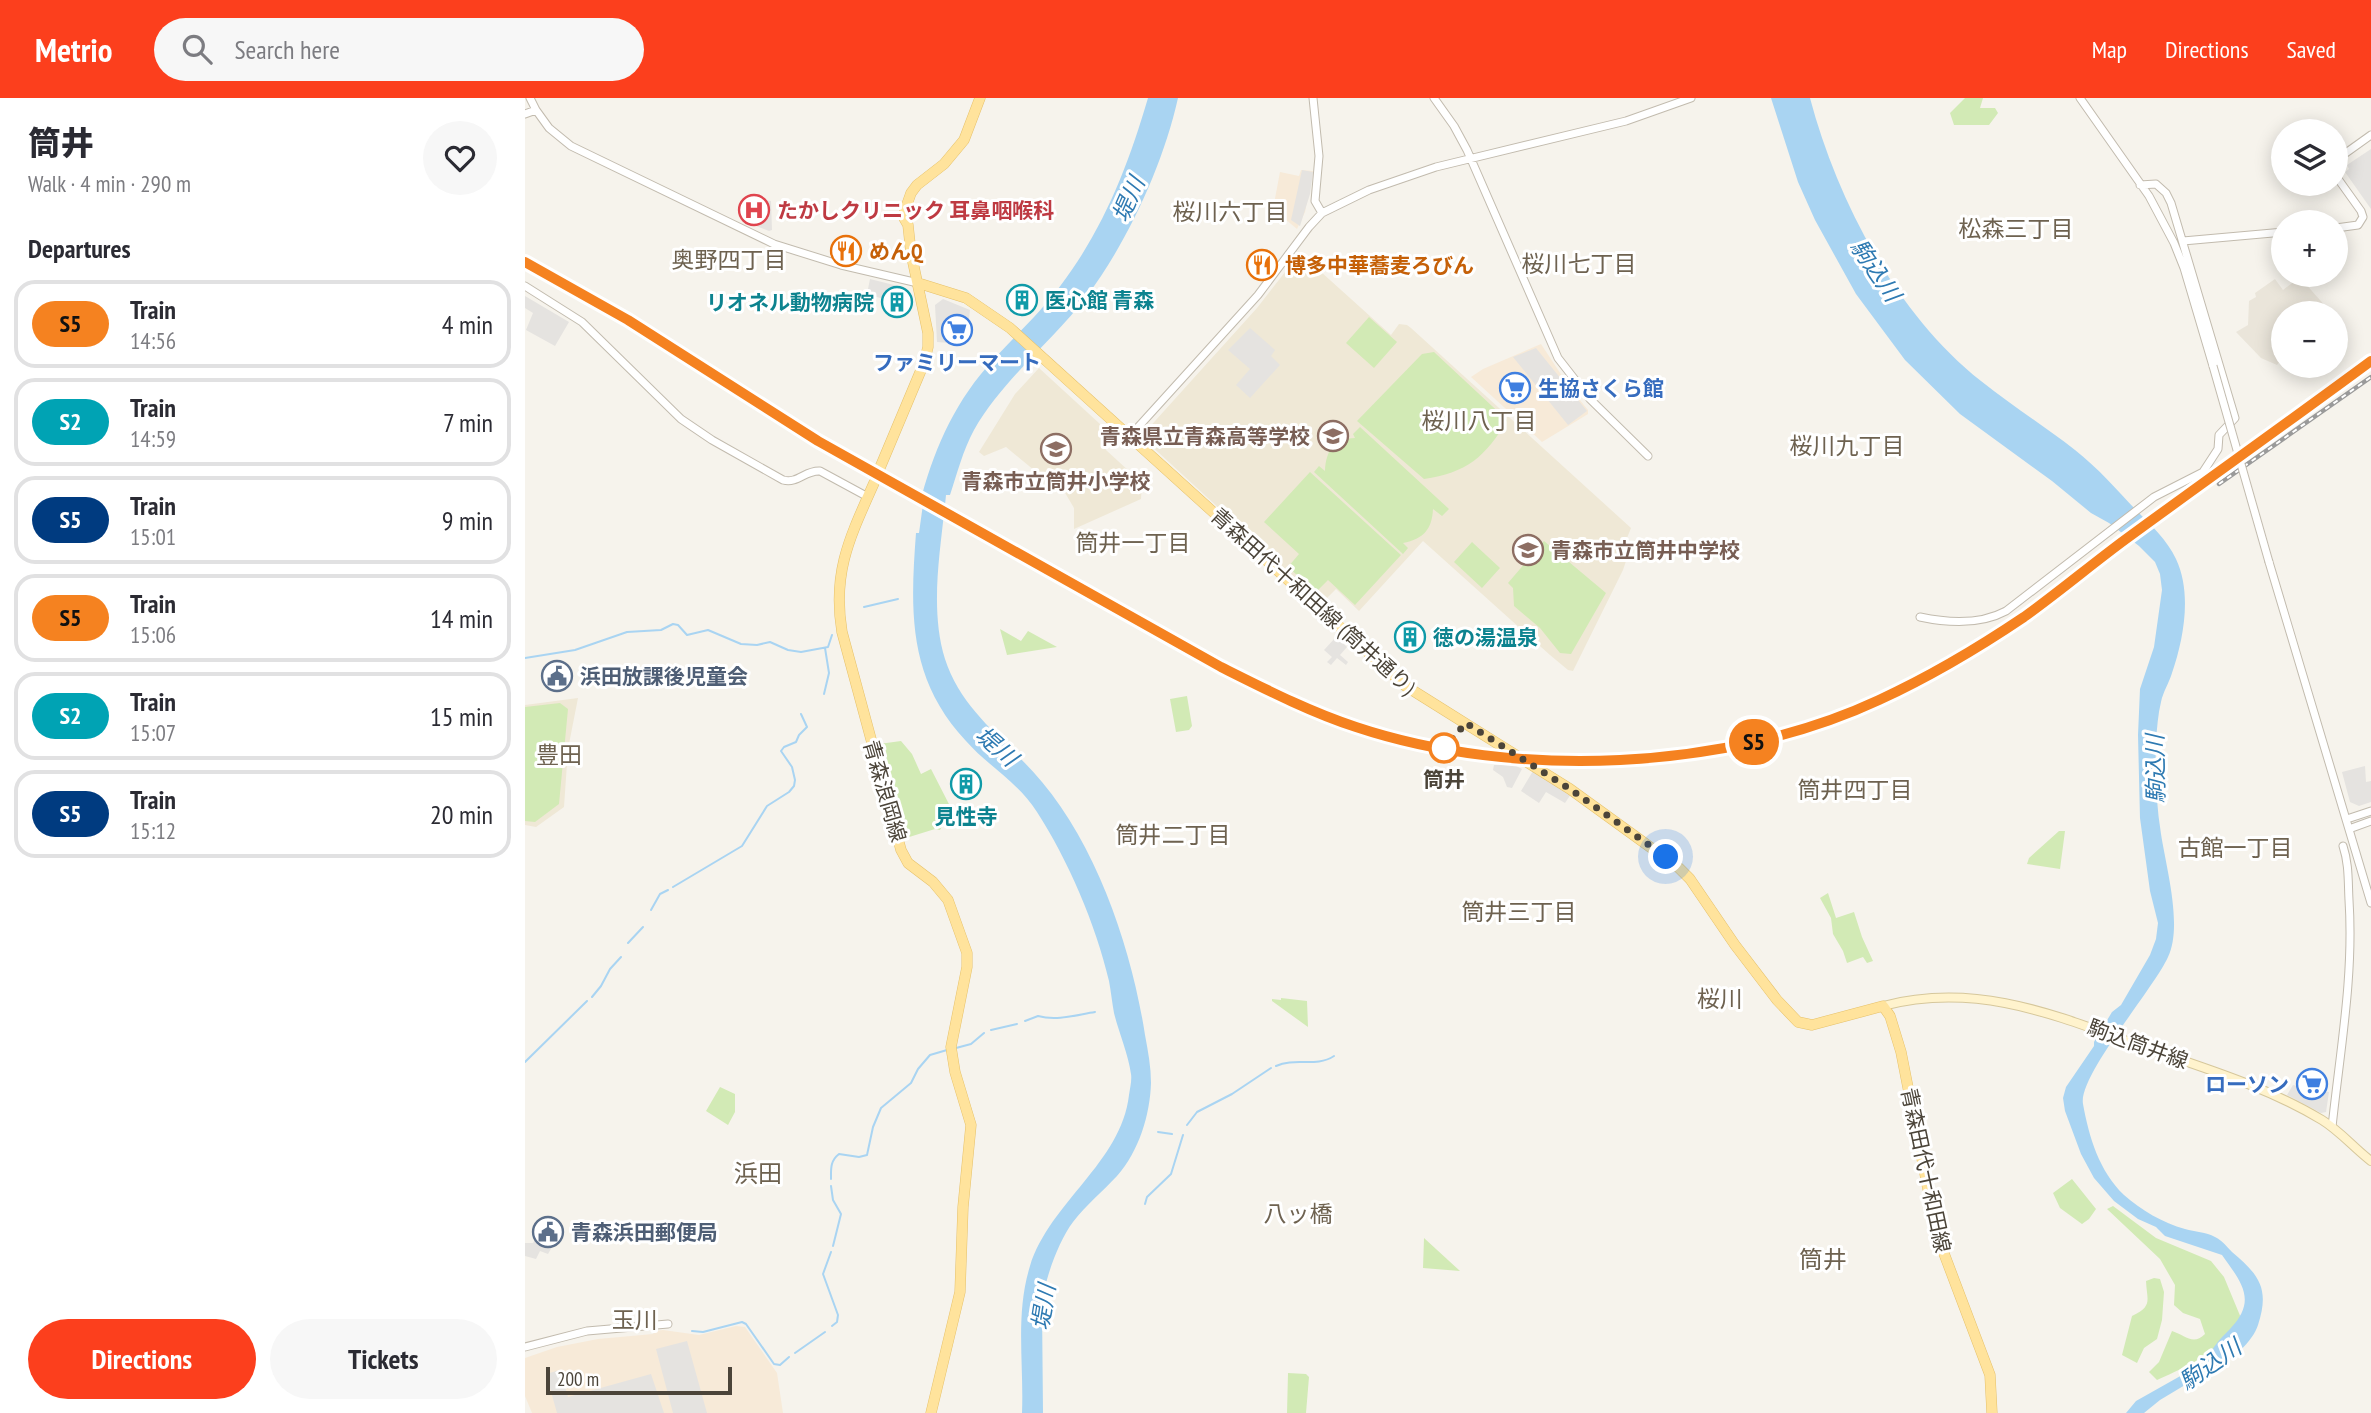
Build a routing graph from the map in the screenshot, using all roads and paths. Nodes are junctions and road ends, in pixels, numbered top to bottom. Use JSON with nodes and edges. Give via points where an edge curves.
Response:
{"nodes":[{"id":1,"x":530,"y":98,"type":"edge"},
{"id":2,"x":980,"y":98,"type":"edge"},
{"id":3,"x":1314,"y":98,"type":"edge"},
{"id":4,"x":1434,"y":98,"type":"edge"},
{"id":5,"x":1691,"y":98,"type":"edge"},
{"id":6,"x":2080,"y":98,"type":"edge"},
{"id":7,"x":536,"y":110,"type":"junction"},
{"id":8,"x":525,"y":114,"type":"edge"},
{"id":9,"x":2371,"y":135,"type":"edge"},
{"id":10,"x":2348,"y":151,"type":"edge"},
{"id":11,"x":1470,"y":157,"type":"junction"},
{"id":12,"x":2140,"y":185,"type":"junction"},
{"id":13,"x":2348,"y":193,"type":"edge"},
{"id":14,"x":1322,"y":213,"type":"junction"},
{"id":15,"x":2348,"y":226,"type":"edge"},
{"id":16,"x":2271,"y":233,"type":"edge"},
{"id":17,"x":2183,"y":241,"type":"junction"},
{"id":18,"x":918,"y":283,"type":"junction"},
{"id":19,"x":525,"y":286,"type":"edge"},
{"id":20,"x":1130,"y":436,"type":"junction"},
{"id":21,"x":1648,"y":456,"type":"dead end"},
{"id":22,"x":879,"y":470,"type":"dead end"},
{"id":23,"x":874,"y":483,"type":"dead end"},
{"id":24,"x":868,"y":497,"type":"junction"},
{"id":25,"x":1920,"y":617,"type":"dead end"},
{"id":26,"x":2371,"y":811,"type":"edge"},
{"id":27,"x":2347,"y":819,"type":"junction"},
{"id":28,"x":2371,"y":821,"type":"edge"},
{"id":29,"x":2349,"y":829,"type":"junction"},
{"id":30,"x":2343,"y":846,"type":"dead end"},
{"id":31,"x":2371,"y":903,"type":"edge"},
{"id":32,"x":1883,"y":1006,"type":"junction"},
{"id":33,"x":2332,"y":1127,"type":"junction"},
{"id":34,"x":2371,"y":1161,"type":"edge"},
{"id":35,"x":668,"y":1324,"type":"dead end"},
{"id":36,"x":525,"y":1347,"type":"edge"},
{"id":37,"x":931,"y":1413,"type":"edge"},
{"id":38,"x":1992,"y":1413,"type":"edge"}],
"edges":[{"from":1,"to":7,"type":"street"},
{"from":2,"to":18,"type":"main road","via":[[964,140],[944,164],[917,185],[907,202],[904,218]]},
{"from":3,"to":14,"type":"street","via":[[1319,156],[1315,201]]},
{"from":4,"to":11,"type":"street"},
{"from":5,"to":11,"type":"street","via":[[1626,121]]},
{"from":6,"to":12,"type":"street"},
{"from":7,"to":8,"type":"street"},
{"from":7,"to":18,"type":"street","via":[[571,146],[756,236],[806,255]]},
{"from":9,"to":10,"type":"street"},
{"from":11,"to":14,"type":"street","via":[[1388,183]]},
{"from":11,"to":21,"type":"street","via":[[1558,358],[1590,399]]},
{"from":12,"to":17,"type":"street","via":[[2156,184],[2166,193]]},
{"from":12,"to":27,"type":"street","bridge":true,"via":[[2180,257]]},
{"from":13,"to":15,"type":"street","via":[[2363,217],[2358,225]]},
{"from":14,"to":20,"type":"street","via":[[1258,295]]},
{"from":16,"to":17,"type":"street"},
{"from":17,"to":25,"type":"street","via":[[2235,418],[2219,435],[2218,449],[2203,472],[2140,507],[1996,617],[1955,622]]},
{"from":18,"to":20,"type":"main road","name":"青森田代十和田線 (筒井通り)","via":[[966,298],[1011,329]]},
{"from":18,"to":22,"type":"main road","via":[[927,352]]},
{"from":19,"to":24,"type":"street","via":[[582,322],[673,412],[712,440],[783,480],[794,481],[816,470]]},
{"from":20,"to":32,"type":"main road","name":"青森田代十和田線 (筒井通り)","via":[[1403,685],[1570,789],[1679,868],[1791,1017],[1812,1025]]},
{"from":23,"to":24,"type":"main road","name":"青森浪岡線"},
{"from":24,"to":37,"type":"main road","name":"青森浪岡線","via":[[838,585],[844,644],[904,856],[948,900],[967,953],[951,1047],[971,1125],[960,1292]]},
{"from":26,"to":27,"type":"street"},
{"from":27,"to":29,"type":"street"},
{"from":28,"to":29,"type":"street"},
{"from":29,"to":31,"type":"street"},
{"from":30,"to":33,"type":"street","via":[[2349,867],[2350,952]]},
{"from":32,"to":33,"type":"main road","name":"駒込筒井線","via":[[1929,997],[2032,1007],[2275,1096]]},
{"from":32,"to":38,"type":"main road","name":"青森田代十和田線","via":[[1901,1052],[1937,1235],[1990,1375]]},
{"from":33,"to":34,"type":"main road","name":"駒込筒井線"},
{"from":35,"to":36,"type":"street","via":[[587,1331]]}]}
